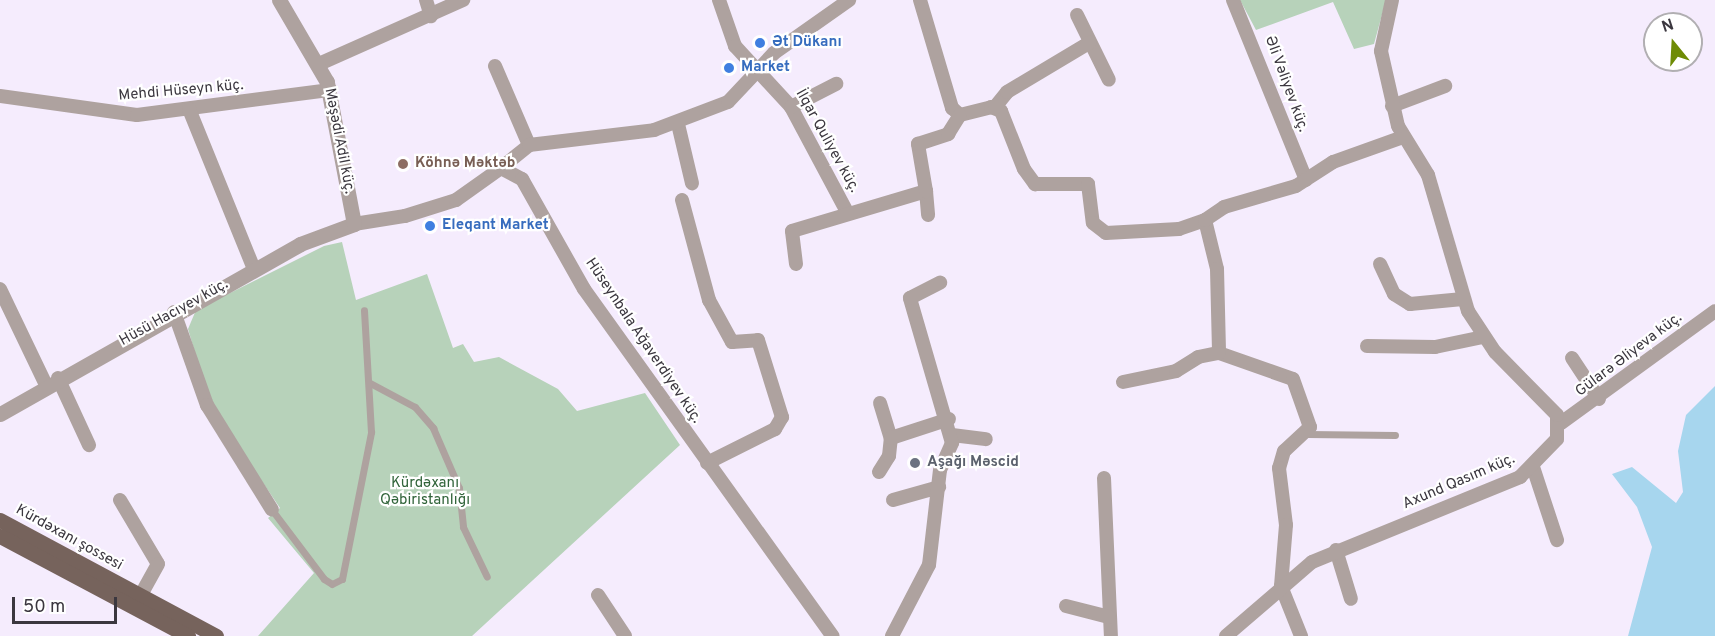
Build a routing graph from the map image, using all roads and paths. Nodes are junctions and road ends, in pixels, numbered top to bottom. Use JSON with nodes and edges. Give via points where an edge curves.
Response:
{"nodes":[{"id":1,"x":279,"y":0,"type":"edge"},
{"id":2,"x":426,"y":0,"type":"edge"},
{"id":3,"x":463,"y":0,"type":"edge"},
{"id":4,"x":719,"y":0,"type":"edge"},
{"id":5,"x":849,"y":0,"type":"edge"},
{"id":6,"x":920,"y":0,"type":"edge"},
{"id":7,"x":1233,"y":0,"type":"edge"},
{"id":8,"x":1392,"y":0,"type":"edge"},
{"id":9,"x":1077,"y":15,"type":"dead end"},
{"id":10,"x":431,"y":16,"type":"junction"},
{"id":11,"x":1089,"y":43,"type":"junction"},
{"id":12,"x":319,"y":64,"type":"junction"},
{"id":13,"x":495,"y":66,"type":"dead end"},
{"id":14,"x":757,"y":73,"type":"junction"},
{"id":15,"x":1109,"y":80,"type":"dead end"},
{"id":16,"x":836,"y":84,"type":"dead end"},
{"id":17,"x":1445,"y":86,"type":"dead end"},
{"id":18,"x":330,"y":90,"type":"junction"},
{"id":19,"x":0,"y":96,"type":"edge"},
{"id":20,"x":791,"y":106,"type":"junction"},
{"id":21,"x":1392,"y":106,"type":"junction"},
{"id":22,"x":996,"y":107,"type":"junction"},
{"id":23,"x":189,"y":109,"type":"junction"},
{"id":24,"x":960,"y":115,"type":"junction"},
{"id":25,"x":678,"y":124,"type":"junction"},
{"id":26,"x":1403,"y":137,"type":"junction"},
{"id":27,"x":529,"y":145,"type":"junction"},
{"id":28,"x":501,"y":168,"type":"junction"},
{"id":29,"x":1306,"y":180,"type":"junction"},
{"id":30,"x":692,"y":183,"type":"dead end"},
{"id":31,"x":926,"y":191,"type":"junction"},
{"id":32,"x":682,"y":200,"type":"dead end"},
{"id":33,"x":847,"y":212,"type":"junction"},
{"id":34,"x":928,"y":215,"type":"dead end"},
{"id":35,"x":1205,"y":220,"type":"junction"},
{"id":36,"x":354,"y":224,"type":"junction"},
{"id":37,"x":796,"y":264,"type":"dead end"},
{"id":38,"x":1380,"y":264,"type":"dead end"},
{"id":39,"x":255,"y":269,"type":"junction"},
{"id":40,"x":940,"y":283,"type":"dead end"},
{"id":41,"x":0,"y":289,"type":"edge"},
{"id":42,"x":1462,"y":299,"type":"junction"},
{"id":43,"x":364,"y":310,"type":"dead end"},
{"id":44,"x":1715,"y":311,"type":"edge"},
{"id":45,"x":174,"y":312,"type":"junction"},
{"id":46,"x":1483,"y":337,"type":"junction"},
{"id":47,"x":1367,"y":346,"type":"dead end"},
{"id":48,"x":1220,"y":352,"type":"junction"},
{"id":49,"x":1572,"y":358,"type":"dead end"},
{"id":50,"x":52,"y":381,"type":"junction"},
{"id":51,"x":1123,"y":382,"type":"dead end"},
{"id":52,"x":370,"y":383,"type":"junction"},
{"id":53,"x":1599,"y":399,"type":"junction"},
{"id":54,"x":880,"y":403,"type":"dead end"},
{"id":55,"x":0,"y":414,"type":"edge"},
{"id":56,"x":949,"y":418,"type":"junction"},
{"id":57,"x":1561,"y":423,"type":"junction"},
{"id":58,"x":1307,"y":434,"type":"junction"},
{"id":59,"x":952,"y":435,"type":"junction"},
{"id":60,"x":1395,"y":435,"type":"dead end"},
{"id":61,"x":891,"y":438,"type":"junction"},
{"id":62,"x":986,"y":439,"type":"dead end"},
{"id":63,"x":89,"y":445,"type":"dead end"},
{"id":64,"x":707,"y":463,"type":"junction"},
{"id":65,"x":1533,"y":467,"type":"junction"},
{"id":66,"x":879,"y":472,"type":"dead end"},
{"id":67,"x":1104,"y":478,"type":"dead end"},
{"id":68,"x":939,"y":487,"type":"junction"},
{"id":69,"x":120,"y":500,"type":"dead end"},
{"id":70,"x":893,"y":500,"type":"dead end"},
{"id":71,"x":272,"y":510,"type":"joint"},
{"id":72,"x":0,"y":520,"type":"edge"},
{"id":73,"x":0,"y":536,"type":"edge"},
{"id":74,"x":1557,"y":540,"type":"dead end"},
{"id":75,"x":1336,"y":550,"type":"junction"},
{"id":76,"x":487,"y":577,"type":"dead end"},
{"id":77,"x":1281,"y":586,"type":"junction"},
{"id":78,"x":598,"y":595,"type":"dead end"},
{"id":79,"x":140,"y":597,"type":"junction"},
{"id":80,"x":1351,"y":599,"type":"dead end"},
{"id":81,"x":1066,"y":606,"type":"dead end"},
{"id":82,"x":1109,"y":617,"type":"junction"},
{"id":83,"x":188,"y":636,"type":"edge"},
{"id":84,"x":216,"y":636,"type":"edge"},
{"id":85,"x":625,"y":636,"type":"edge"},
{"id":86,"x":832,"y":636,"type":"edge"},
{"id":87,"x":892,"y":636,"type":"edge"},
{"id":88,"x":1111,"y":636,"type":"edge"},
{"id":89,"x":1226,"y":636,"type":"edge"},
{"id":90,"x":1301,"y":636,"type":"edge"}],
"edges":[{"from":1,"to":12,"type":"street","name":"Məşədi Adil küç."},
{"from":2,"to":10,"type":"street"},
{"from":3,"to":10,"type":"street"},
{"from":4,"to":14,"type":"street","name":"İlqar Quliyev küç.","via":[[735,46]]},
{"from":5,"to":14,"type":"street","via":[[781,47]]},
{"from":6,"to":24,"type":"street","via":[[948,100]]},
{"from":7,"to":29,"type":"street","name":"Əli Vəliyev küç."},
{"from":8,"to":21,"type":"street","via":[[1381,51]]},
{"from":9,"to":11,"type":"street"},
{"from":10,"to":12,"type":"street"},
{"from":11,"to":15,"type":"street"},
{"from":11,"to":22,"type":"street","via":[[1007,92]]},
{"from":12,"to":18,"type":"street","name":"Məşədi Adil küç."},
{"from":13,"to":27,"type":"street"},
{"from":14,"to":20,"type":"street","name":"İlqar Quliyev küç."},
{"from":14,"to":25,"type":"street","via":[[734,98]]},
{"from":16,"to":20,"type":"street"},
{"from":17,"to":21,"type":"street"},
{"from":18,"to":23,"type":"street","name":"Mehdi Hüseyn küç."},
{"from":18,"to":36,"type":"street","name":"Məşədi Adil küç."},
{"from":19,"to":23,"type":"street","name":"Mehdi Hüseyn küç.","via":[[113,114]]},
{"from":20,"to":33,"type":"street","name":"İlqar Quliyev küç."},
{"from":21,"to":26,"type":"street"},
{"from":22,"to":24,"type":"street"},
{"from":22,"to":35,"type":"street","via":[[1035,184],[1088,184],[1097,230],[1179,228]]},
{"from":23,"to":39,"type":"street"},
{"from":24,"to":31,"type":"street","via":[[948,134],[918,144]]},
{"from":25,"to":27,"type":"street"},
{"from":25,"to":30,"type":"street"},
{"from":26,"to":29,"type":"street","via":[[1333,162]]},
{"from":26,"to":42,"type":"street","via":[[1428,175]]},
{"from":27,"to":28,"type":"street"},
{"from":28,"to":36,"type":"street","via":[[456,200],[405,216]]},
{"from":28,"to":64,"type":"street","name":"Hüseynbala Ağaverdiyev küç.","via":[[530,187],[584,289]]},
{"from":29,"to":35,"type":"street","via":[[1224,207]]},
{"from":31,"to":33,"type":"street"},
{"from":31,"to":34,"type":"street"},
{"from":32,"to":64,"type":"street","via":[[709,300],[732,342],[758,340],[782,417],[775,429]]},
{"from":33,"to":37,"type":"street","via":[[792,231]]},
{"from":35,"to":48,"type":"street","via":[[1216,262]]},
{"from":36,"to":39,"type":"street","name":"Hüsü Hacıyev küç.","via":[[300,244]]},
{"from":38,"to":42,"type":"street","via":[[1394,294],[1410,304]]},
{"from":39,"to":45,"type":"street","name":"Hüsü Hacıyev küç."},
{"from":40,"to":56,"type":"street","via":[[910,298]]},
{"from":41,"to":50,"type":"street"},
{"from":42,"to":46,"type":"street"},
{"from":43,"to":52,"type":"lane"},
{"from":44,"to":53,"type":"street","name":"Gülarə Əliyeva küç."},
{"from":45,"to":50,"type":"street","name":"Hüsü Hacıyev küç."},
{"from":45,"to":71,"type":"street","via":[[207,405]]},
{"from":46,"to":47,"type":"street","via":[[1435,347]]},
{"from":46,"to":57,"type":"street"},
{"from":48,"to":51,"type":"street","via":[[1198,357],[1176,371]]},
{"from":48,"to":58,"type":"street","via":[[1293,379],[1307,417]]},
{"from":49,"to":53,"type":"street"},
{"from":50,"to":55,"type":"street","name":"Hüsü Hacıyev küç."},
{"from":50,"to":63,"type":"street"},
{"from":52,"to":71,"type":"lane","via":[[371,432],[342,579],[332,584],[324,579]]},
{"from":52,"to":76,"type":"lane","via":[[415,407],[433,428],[459,488],[463,527]]},
{"from":53,"to":57,"type":"street","name":"Gülarə Əliyeva küç."},
{"from":54,"to":61,"type":"street"},
{"from":56,"to":59,"type":"street"},
{"from":56,"to":61,"type":"street"},
{"from":57,"to":65,"type":"street","name":"Axund Qasım küç.","via":[[1557,439]]},
{"from":58,"to":60,"type":"lane"},
{"from":58,"to":77,"type":"street","via":[[1280,459],[1287,535]]},
{"from":59,"to":62,"type":"street"},
{"from":59,"to":68,"type":"street"},
{"from":61,"to":66,"type":"street","via":[[889,456]]},
{"from":64,"to":86,"type":"street","name":"Hüseynbala Ağaverdiyev küç."},
{"from":65,"to":74,"type":"street"},
{"from":65,"to":75,"type":"street","name":"Axund Qasım küç.","via":[[1499,487]]},
{"from":67,"to":82,"type":"street"},
{"from":68,"to":70,"type":"street"},
{"from":68,"to":87,"type":"street","via":[[930,565]]},
{"from":69,"to":79,"type":"street","via":[[158,564]]},
{"from":72,"to":79,"type":"main road","name":"Kürdəxanı şossesi"},
{"from":73,"to":83,"type":"main road","name":"Kürdəxanı şossesi"},
{"from":75,"to":77,"type":"street","name":"Axund Qasım küç."},
{"from":75,"to":80,"type":"street"},
{"from":77,"to":89,"type":"street","name":"Axund Qasım küç."},
{"from":77,"to":90,"type":"street"},
{"from":78,"to":85,"type":"street"},
{"from":79,"to":84,"type":"main road","name":"Kürdəxanı şossesi"},
{"from":81,"to":82,"type":"street"},
{"from":82,"to":88,"type":"street"}]}
